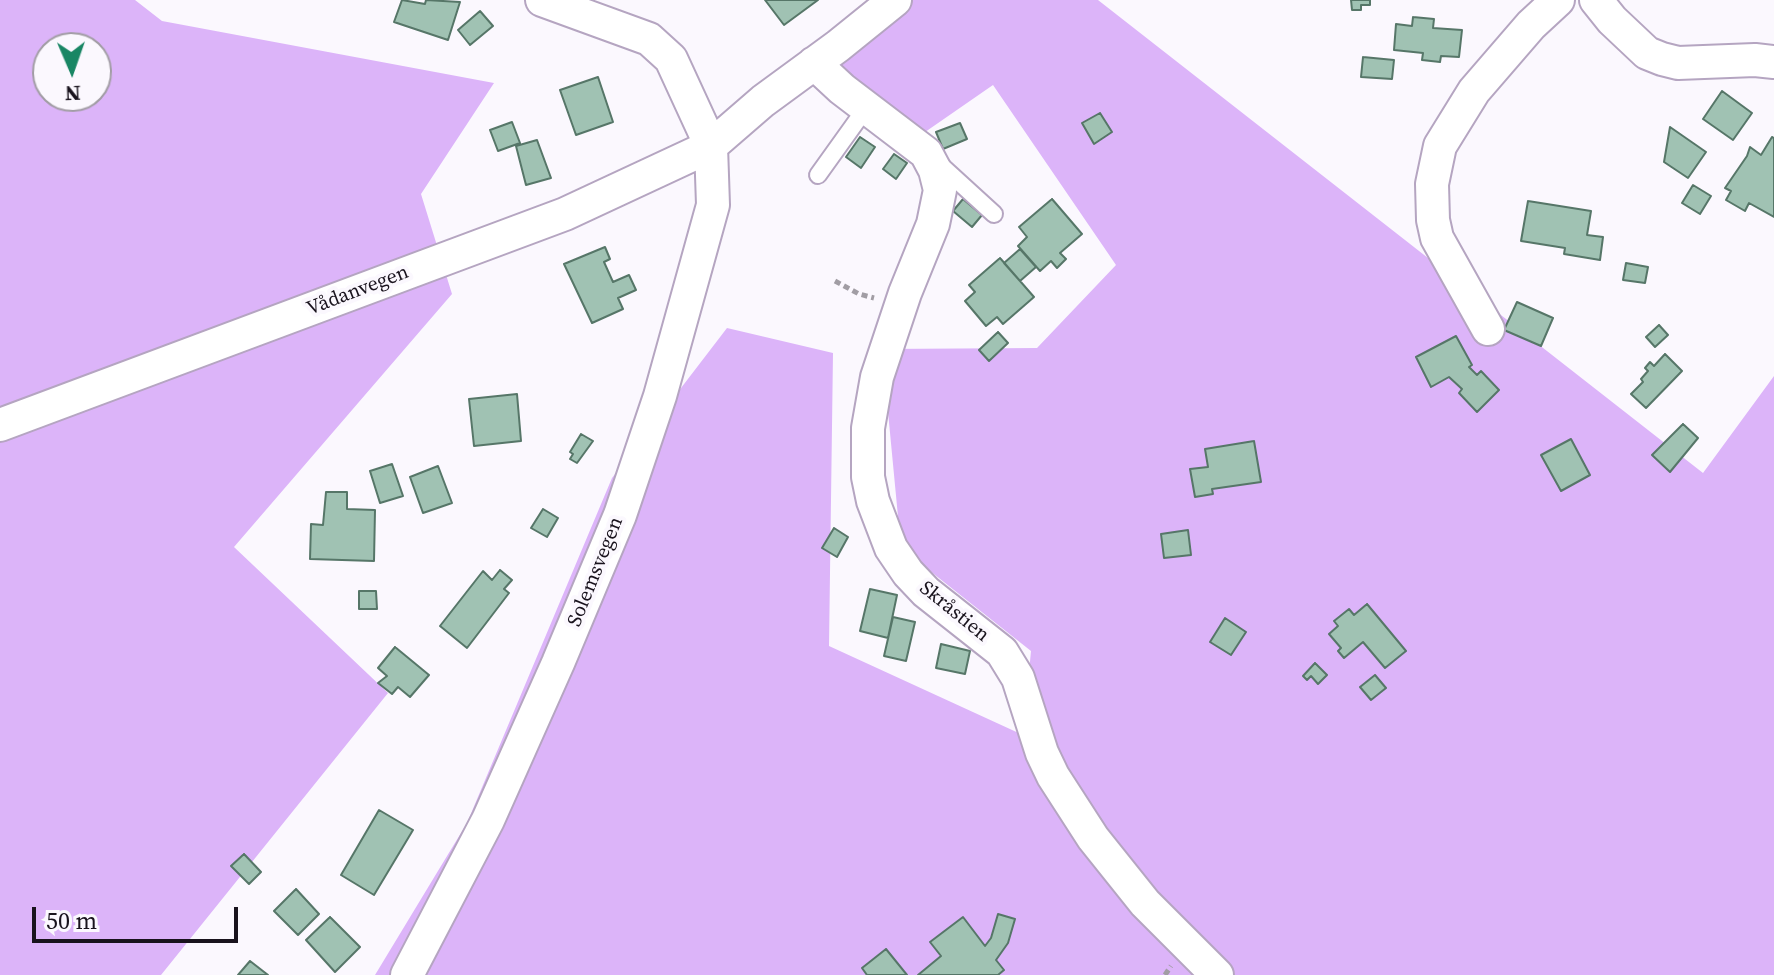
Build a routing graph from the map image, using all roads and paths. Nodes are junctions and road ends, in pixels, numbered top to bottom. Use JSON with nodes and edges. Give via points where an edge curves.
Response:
{"nodes":[{"id":1,"x":542,"y":0,"type":"edge"},
{"id":2,"x":895,"y":0,"type":"edge"},
{"id":3,"x":1558,"y":0,"type":"edge"},
{"id":4,"x":1596,"y":0,"type":"edge"},
{"id":5,"x":1774,"y":62,"type":"edge"},
{"id":6,"x":814,"y":63,"type":"junction"},
{"id":7,"x":866,"y":108,"type":"junction"},
{"id":8,"x":711,"y":146,"type":"junction"},
{"id":9,"x":926,"y":153,"type":"junction"},
{"id":10,"x":818,"y":175,"type":"dead end"},
{"id":11,"x":994,"y":214,"type":"dead end"},
{"id":12,"x":835,"y":281,"type":"dead end"},
{"id":13,"x":901,"y":303,"type":"junction"},
{"id":14,"x":1488,"y":329,"type":"dead end"},
{"id":15,"x":0,"y":425,"type":"edge"},
{"id":16,"x":407,"y":975,"type":"edge"},
{"id":17,"x":1217,"y":975,"type":"edge"}],
"edges":[{"from":1,"to":8,"type":"street","via":[[649,39],[671,59]]},
{"from":2,"to":6,"type":"street","name":"Vådanvegen"},
{"from":3,"to":14,"type":"street","via":[[1474,91],[1440,146],[1432,184],[1437,238]]},
{"from":4,"to":5,"type":"street","via":[[1647,53],[1662,59]]},
{"from":6,"to":7,"type":"street"},
{"from":6,"to":8,"type":"street","name":"Vådanvegen"},
{"from":7,"to":9,"type":"street"},
{"from":7,"to":10,"type":"lane"},
{"from":8,"to":15,"type":"street","name":"Vådanvegen","via":[[565,214]]},
{"from":8,"to":16,"type":"street","name":"Solemsvegen","via":[[713,205],[704,243],[620,515],[488,820]]},
{"from":9,"to":11,"type":"lane"},
{"from":9,"to":13,"type":"street","name":"Skråstien","via":[[935,170],[939,204]]},
{"from":12,"to":13,"type":"path","via":[[859,294]]},
{"from":13,"to":17,"type":"street","name":"Skråstien","via":[[877,377],[868,428],[873,501],[891,548],[926,592],[1002,652],[1018,678],[1053,776],[1093,838],[1145,903]]}]}
